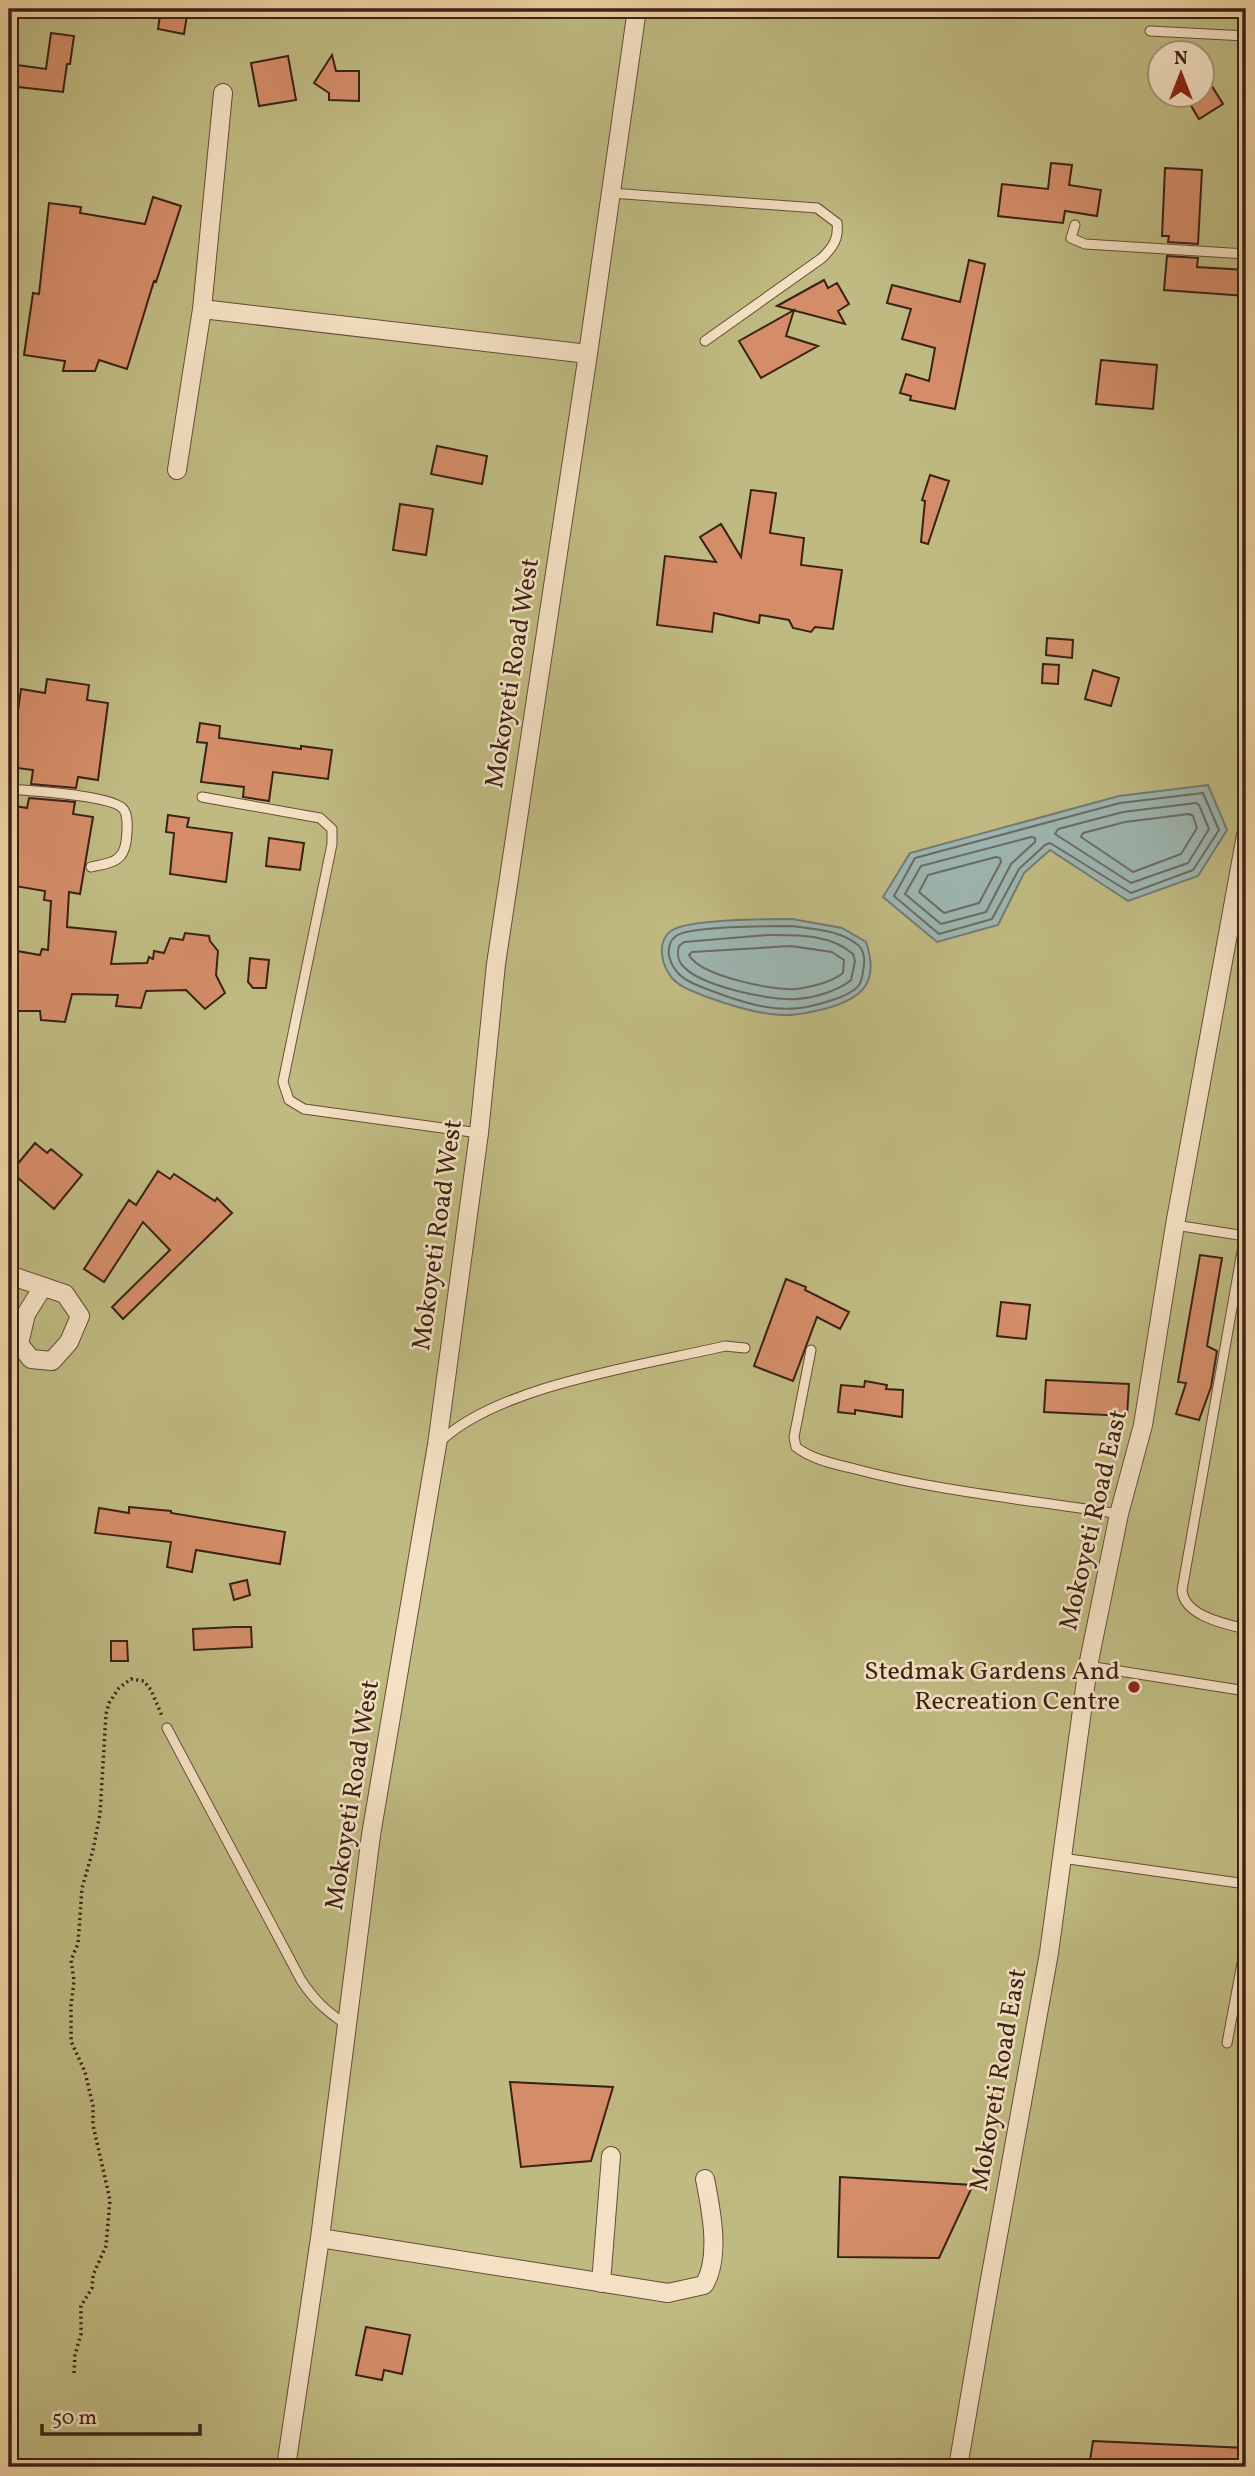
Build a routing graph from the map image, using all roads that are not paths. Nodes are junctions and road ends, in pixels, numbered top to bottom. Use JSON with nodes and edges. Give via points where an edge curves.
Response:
{"nodes":[{"id":1,"x":637,"y":9,"type":"edge"},
{"id":2,"x":1150,"y":31,"type":"dead end"},
{"id":3,"x":1246,"y":36,"type":"edge"},
{"id":4,"x":223,"y":93,"type":"dead end"},
{"id":5,"x":611,"y":193,"type":"junction"},
{"id":6,"x":1075,"y":225,"type":"dead end"},
{"id":7,"x":1246,"y":254,"type":"edge"},
{"id":8,"x":202,"y":309,"type":"junction"},
{"id":9,"x":705,"y":341,"type":"dead end"},
{"id":10,"x":588,"y":354,"type":"junction"},
{"id":11,"x":177,"y":470,"type":"dead end"},
{"id":12,"x":9,"y":789,"type":"edge"},
{"id":13,"x":202,"y":797,"type":"dead end"},
{"id":14,"x":1246,"y":835,"type":"edge"},
{"id":15,"x":91,"y":867,"type":"dead end"},
{"id":16,"x":479,"y":1133,"type":"junction"},
{"id":17,"x":1175,"y":1225,"type":"junction"},
{"id":18,"x":1246,"y":1232,"type":"edge"},
{"id":19,"x":9,"y":1275,"type":"edge"},
{"id":20,"x":43,"y":1287,"type":"dead end"},
{"id":21,"x":745,"y":1348,"type":"dead end"},
{"id":22,"x":811,"y":1350,"type":"dead end"},
{"id":23,"x":437,"y":1445,"type":"junction"},
{"id":24,"x":1119,"y":1514,"type":"junction"},
{"id":25,"x":1246,"y":1629,"type":"edge"},
{"id":26,"x":1088,"y":1666,"type":"junction"},
{"id":27,"x":1246,"y":1691,"type":"edge"},
{"id":28,"x":167,"y":1728,"type":"road end"},
{"id":29,"x":1062,"y":1858,"type":"junction"},
{"id":30,"x":1246,"y":1884,"type":"edge"},
{"id":31,"x":1246,"y":1942,"type":"edge"},
{"id":32,"x":347,"y":2025,"type":"junction"},
{"id":33,"x":1227,"y":2043,"type":"dead end"},
{"id":34,"x":611,"y":2156,"type":"dead end"},
{"id":35,"x":705,"y":2179,"type":"dead end"},
{"id":36,"x":320,"y":2238,"type":"junction"},
{"id":37,"x":601,"y":2283,"type":"junction"},
{"id":38,"x":286,"y":2467,"type":"edge"},
{"id":39,"x":958,"y":2467,"type":"edge"}],
"edges":[{"from":1,"to":5,"type":"street","name":"Mokoyeti Road West"},
{"from":2,"to":3,"type":"lane"},
{"from":4,"to":8,"type":"street"},
{"from":5,"to":9,"type":"lane","via":[[817,208],[837,223],[835,245],[822,258]]},
{"from":5,"to":10,"type":"street","name":"Mokoyeti Road West"},
{"from":6,"to":7,"type":"lane","via":[[1071,238],[1085,244]]},
{"from":8,"to":10,"type":"street"},
{"from":8,"to":11,"type":"street"},
{"from":10,"to":16,"type":"street","name":"Mokoyeti Road West","via":[[496,964]]},
{"from":12,"to":15,"type":"lane","via":[[100,799],[120,806],[126,819],[124,851],[116,862]]},
{"from":13,"to":16,"type":"lane","via":[[320,818],[332,829],[283,1082],[289,1100],[304,1109]]},
{"from":14,"to":17,"type":"street","name":"Mokoyeti Road East"},
{"from":16,"to":23,"type":"street","name":"Mokoyeti Road West"},
{"from":17,"to":18,"type":"lane"},
{"from":17,"to":24,"type":"street","name":"Mokoyeti Road East","via":[[1143,1425]]},
{"from":18,"to":25,"type":"lane","via":[[1182,1590],[1186,1604],[1208,1618]]},
{"from":19,"to":20,"type":"street"},
{"from":21,"to":23,"type":"lane","via":[[725,1346],[552,1387],[498,1406],[452,1431]]},
{"from":22,"to":24,"type":"lane","via":[[794,1437],[803,1453],[894,1479]]},
{"from":23,"to":32,"type":"street","name":"Mokoyeti Road West","via":[[371,1835]]},
{"from":24,"to":26,"type":"street","name":"Mokoyeti Road East"},
{"from":26,"to":27,"type":"lane"},
{"from":26,"to":29,"type":"street","name":"Mokoyeti Road East"},
{"from":28,"to":32,"type":"lane","via":[[302,1980],[325,2011]]},
{"from":29,"to":30,"type":"lane"},
{"from":29,"to":39,"type":"street","name":"Mokoyeti Road East"},
{"from":31,"to":33,"type":"lane"},
{"from":32,"to":36,"type":"street","name":"Mokoyeti Road West"},
{"from":34,"to":37,"type":"street"},
{"from":35,"to":37,"type":"street","via":[[713,2242],[711,2269],[704,2285],[668,2293]]},
{"from":36,"to":37,"type":"street"},
{"from":36,"to":38,"type":"street","name":"Mokoyeti Road West"}]}
